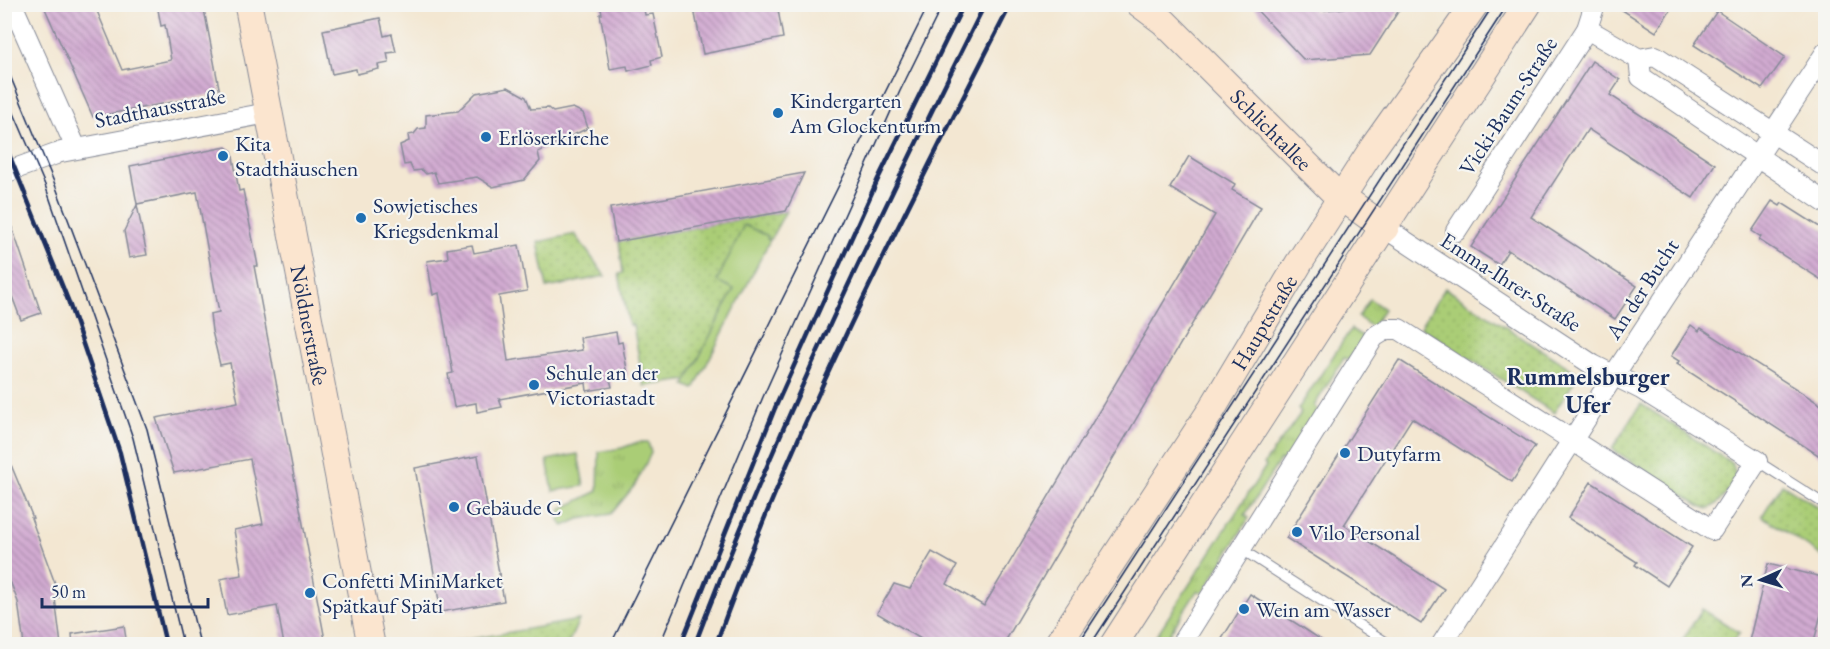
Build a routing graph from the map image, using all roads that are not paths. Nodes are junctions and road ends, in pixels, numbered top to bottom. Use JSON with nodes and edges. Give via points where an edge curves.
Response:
{"nodes":[{"id":1,"x":12,"y":4,"type":"edge"},
{"id":2,"x":248,"y":4,"type":"edge"},
{"id":3,"x":1140,"y":4,"type":"edge"},
{"id":4,"x":1476,"y":4,"type":"edge"},
{"id":5,"x":1528,"y":4,"type":"edge"},
{"id":6,"x":1595,"y":4,"type":"edge"},
{"id":7,"x":1159,"y":13,"type":"edge"},
{"id":8,"x":1587,"y":29,"type":"junction"},
{"id":9,"x":1826,"y":52,"type":"edge"},
{"id":10,"x":1639,"y":59,"type":"junction"},
{"id":11,"x":268,"y":112,"type":"junction"},
{"id":12,"x":1773,"y":133,"type":"junction"},
{"id":13,"x":64,"y":151,"type":"junction"},
{"id":14,"x":1757,"y":156,"type":"junction"},
{"id":15,"x":1826,"y":167,"type":"edge"},
{"id":16,"x":4,"y":173,"type":"edge"},
{"id":17,"x":1342,"y":198,"type":"junction"},
{"id":18,"x":1826,"y":202,"type":"edge"},
{"id":19,"x":1386,"y":228,"type":"junction"},
{"id":20,"x":1456,"y":231,"type":"dead end"},
{"id":21,"x":1614,"y":375,"type":"junction"},
{"id":22,"x":1573,"y":439,"type":"junction"},
{"id":23,"x":1757,"y":461,"type":"junction"},
{"id":24,"x":1826,"y":506,"type":"edge"},
{"id":25,"x":1241,"y":549,"type":"junction"},
{"id":26,"x":371,"y":645,"type":"edge"},
{"id":27,"x":1058,"y":645,"type":"edge"},
{"id":28,"x":1114,"y":645,"type":"edge"},
{"id":29,"x":1181,"y":645,"type":"edge"},
{"id":30,"x":1389,"y":645,"type":"edge"},
{"id":31,"x":1442,"y":645,"type":"edge"}],
"edges":[{"from":1,"to":13,"type":"street"},
{"from":2,"to":11,"type":"main road","name":"Nöldnerstraße"},
{"from":3,"to":7,"type":"main road","name":"Schlichtallee"},
{"from":4,"to":17,"type":"main road","name":"Hauptstraße"},
{"from":5,"to":19,"type":"main road"},
{"from":6,"to":8,"type":"street","name":"Vicki-Baum-Straße"},
{"from":7,"to":17,"type":"main road","name":"Schlichtallee"},
{"from":8,"to":10,"type":"street"},
{"from":8,"to":20,"type":"street","name":"Vicki-Baum-Straße"},
{"from":9,"to":12,"type":"street","name":"An der Bucht"},
{"from":10,"to":12,"type":"street","via":[[1655,56]]},
{"from":10,"to":14,"type":"street","via":[[1641,77]]},
{"from":11,"to":13,"type":"street","name":"Stadthausstraße"},
{"from":11,"to":26,"type":"main road","name":"Nöldnerstraße"},
{"from":12,"to":14,"type":"street","name":"An der Bucht"},
{"from":12,"to":15,"type":"street"},
{"from":13,"to":16,"type":"street","name":"Stadthausstraße"},
{"from":14,"to":18,"type":"street"},
{"from":14,"to":21,"type":"street","name":"An der Bucht"},
{"from":17,"to":19,"type":"main road","name":"Schlichtallee"},
{"from":17,"to":27,"type":"main road","name":"Hauptstraße","via":[[1212,409]]},
{"from":19,"to":21,"type":"street","name":"Emma-Ihrer-Straße","via":[[1496,303]]},
{"from":19,"to":28,"type":"main road"},
{"from":21,"to":22,"type":"street","name":"An der Bucht"},
{"from":21,"to":23,"type":"street","name":"Emma-Ihrer-Straße"},
{"from":22,"to":23,"type":"street","via":[[1712,530]]},
{"from":22,"to":25,"type":"street","via":[[1399,329],[1387,329],[1374,337]]},
{"from":22,"to":31,"type":"street","name":"An der Bucht"},
{"from":23,"to":24,"type":"lane","name":"Emma-Ihrer-Straße"},
{"from":25,"to":29,"type":"street"},
{"from":25,"to":30,"type":"lane"}]}
